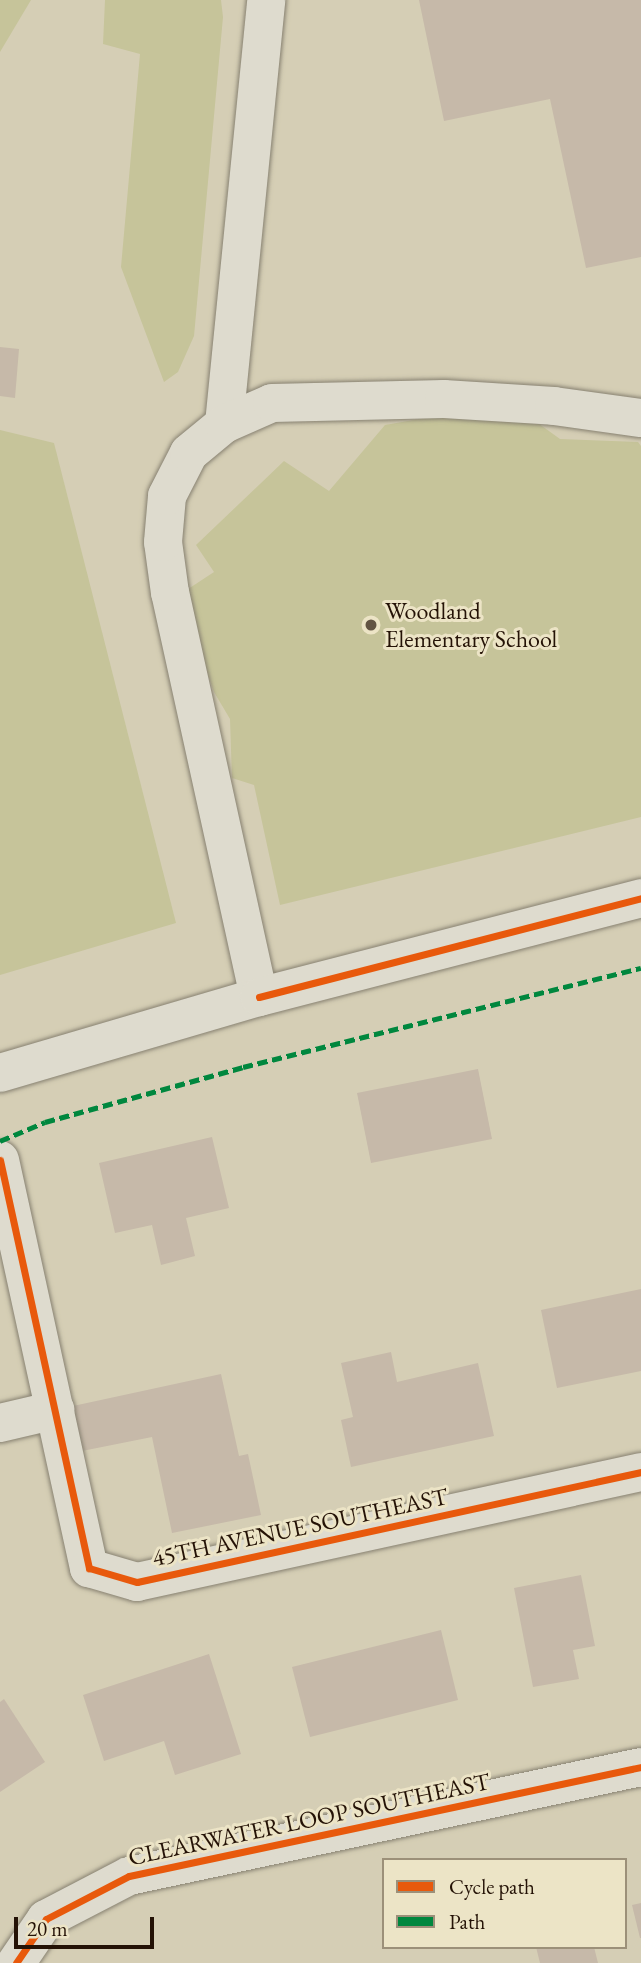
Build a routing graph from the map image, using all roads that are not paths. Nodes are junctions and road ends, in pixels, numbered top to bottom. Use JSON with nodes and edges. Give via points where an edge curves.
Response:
{"nodes":[{"id":1,"x":266,"y":0,"type":"edge"},
{"id":2,"x":641,"y":418,"type":"edge"},
{"id":3,"x":224,"y":424,"type":"junction"},
{"id":4,"x":641,"y":898,"type":"edge"},
{"id":5,"x":259,"y":997,"type":"junction"},
{"id":6,"x":0,"y":1073,"type":"edge"},
{"id":7,"x":0,"y":1160,"type":"edge"},
{"id":8,"x":55,"y":1410,"type":"junction"},
{"id":9,"x":0,"y":1423,"type":"edge"},
{"id":10,"x":641,"y":1472,"type":"edge"},
{"id":11,"x":641,"y":1767,"type":"edge"},
{"id":12,"x":16,"y":1963,"type":"edge"}],
"edges":[{"from":1,"to":3,"type":"street"},
{"from":2,"to":3,"type":"street","via":[[554,406],[358,400],[272,403]]},
{"from":3,"to":5,"type":"street","via":[[189,453],[183,464],[167,496],[163,542],[170,593]]},
{"from":4,"to":5,"type":"street"},
{"from":5,"to":6,"type":"street"},
{"from":7,"to":8,"type":"street","name":"45TH AVENUE SOUTHEAST"},
{"from":8,"to":9,"type":"street"},
{"from":8,"to":10,"type":"street","name":"45TH AVENUE SOUTHEAST","via":[[89,1569],[137,1582]]},
{"from":11,"to":12,"type":"street","name":"CLEARWATER LOOP SOUTHEAST","via":[[129,1876],[46,1919]]}]}
